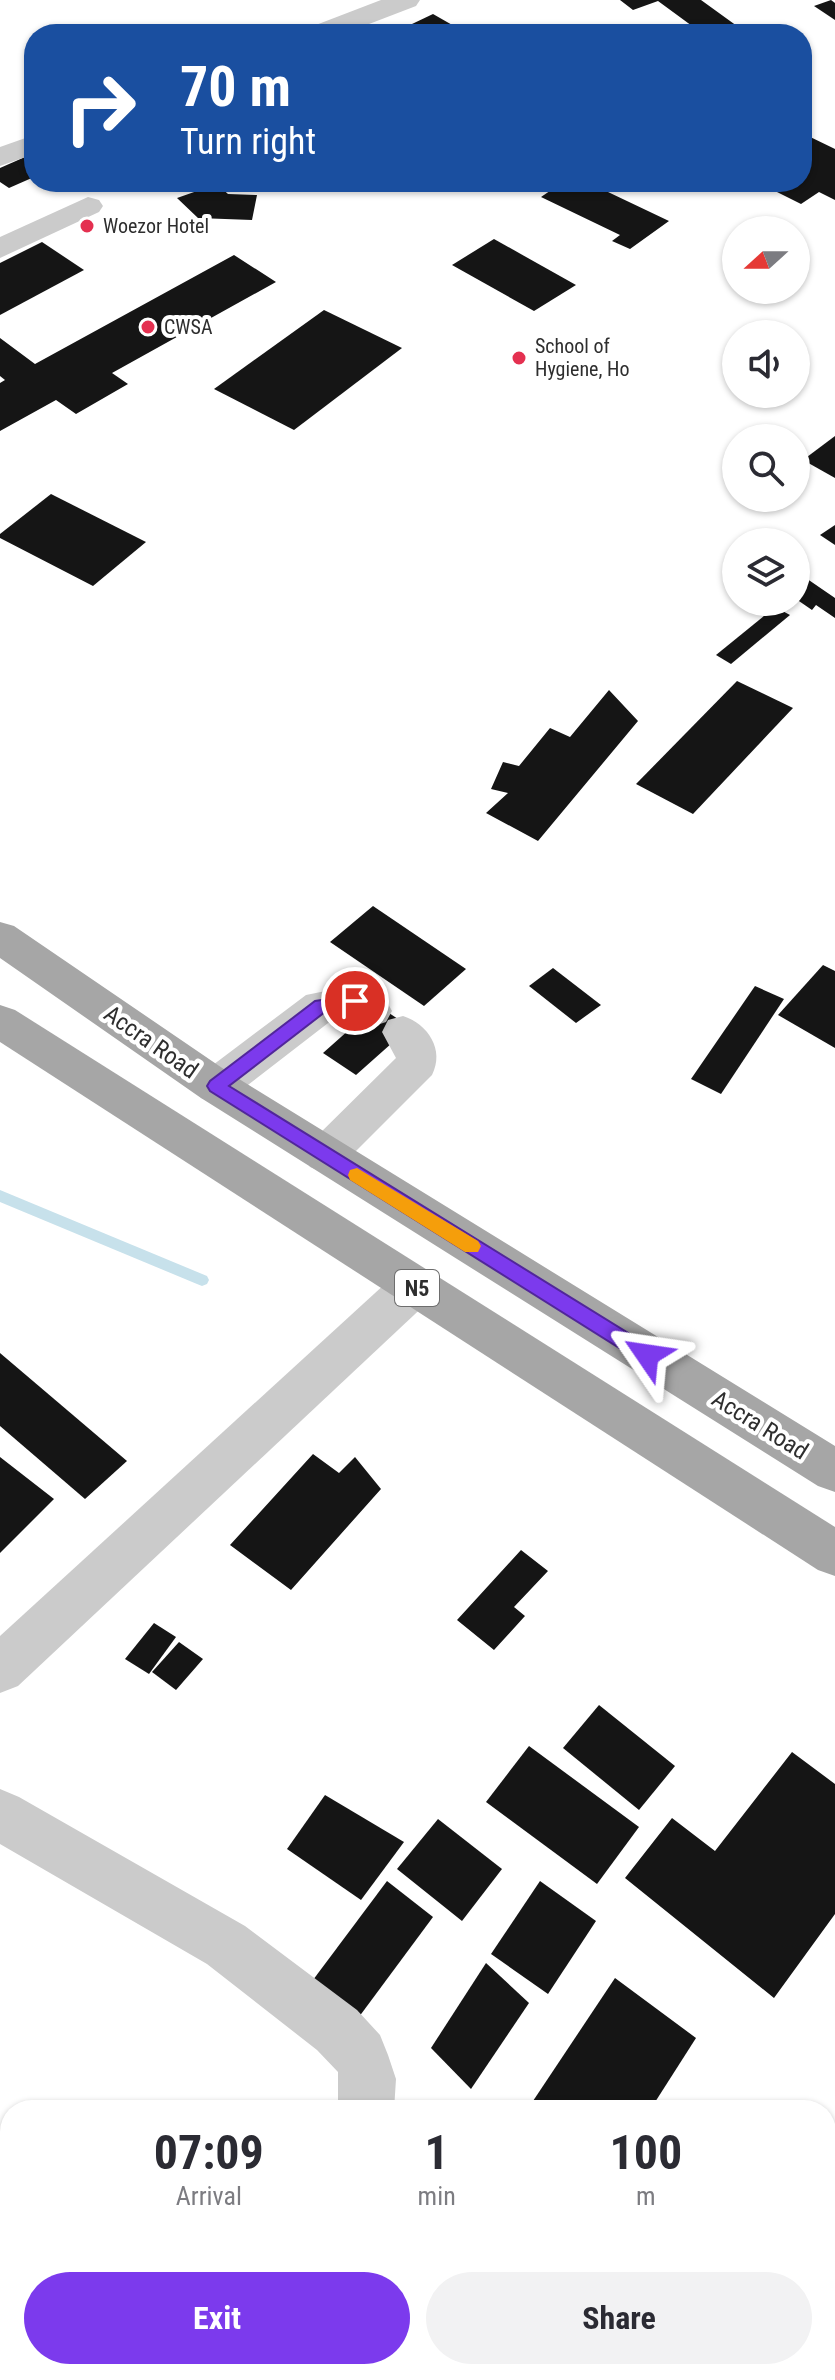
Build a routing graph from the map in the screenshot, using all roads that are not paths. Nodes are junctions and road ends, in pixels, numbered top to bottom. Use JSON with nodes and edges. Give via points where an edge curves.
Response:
{"nodes":[{"id":1,"x":406,"y":0,"type":"edge"},
{"id":2,"x":344,"y":24,"type":"edge"},
{"id":3,"x":24,"y":148,"type":"edge"},
{"id":4,"x":0,"y":157,"type":"edge"},
{"id":5,"x":88,"y":206,"type":"dead end"},
{"id":6,"x":0,"y":249,"type":"edge"},
{"id":7,"x":0,"y":937,"type":"edge"},
{"id":8,"x":0,"y":1021,"type":"edge"},
{"id":9,"x":216,"y":1086,"type":"junction"},
{"id":10,"x":325,"y":1155,"type":"junction"},
{"id":11,"x":414,"y":1286,"type":"junction"},
{"id":12,"x":835,"y":1471,"type":"edge"},
{"id":13,"x":835,"y":1554,"type":"edge"},
{"id":14,"x":0,"y":1669,"type":"edge"},
{"id":15,"x":0,"y":1815,"type":"edge"},
{"id":16,"x":367,"y":2100,"type":"edge"}],
"edges":[{"from":1,"to":2,"type":"street"},
{"from":3,"to":4,"type":"street"},
{"from":5,"to":6,"type":"street"},
{"from":7,"to":9,"type":"main road","name":"Accra Road"},
{"from":8,"to":11,"type":"main road","number":"N5"},
{"from":9,"to":10,"type":"main road","name":"Accra Road"},
{"from":9,"to":10,"type":"street","via":[[321,1006],[355,1001],[416,1049],[417,1063]]},
{"from":10,"to":12,"type":"main road","name":"Accra Road"},
{"from":11,"to":13,"type":"main road","number":"N5"},
{"from":11,"to":14,"type":"street"},
{"from":15,"to":16,"type":"street","via":[[226,1945],[337,2030],[360,2055],[368,2079]]}]}
